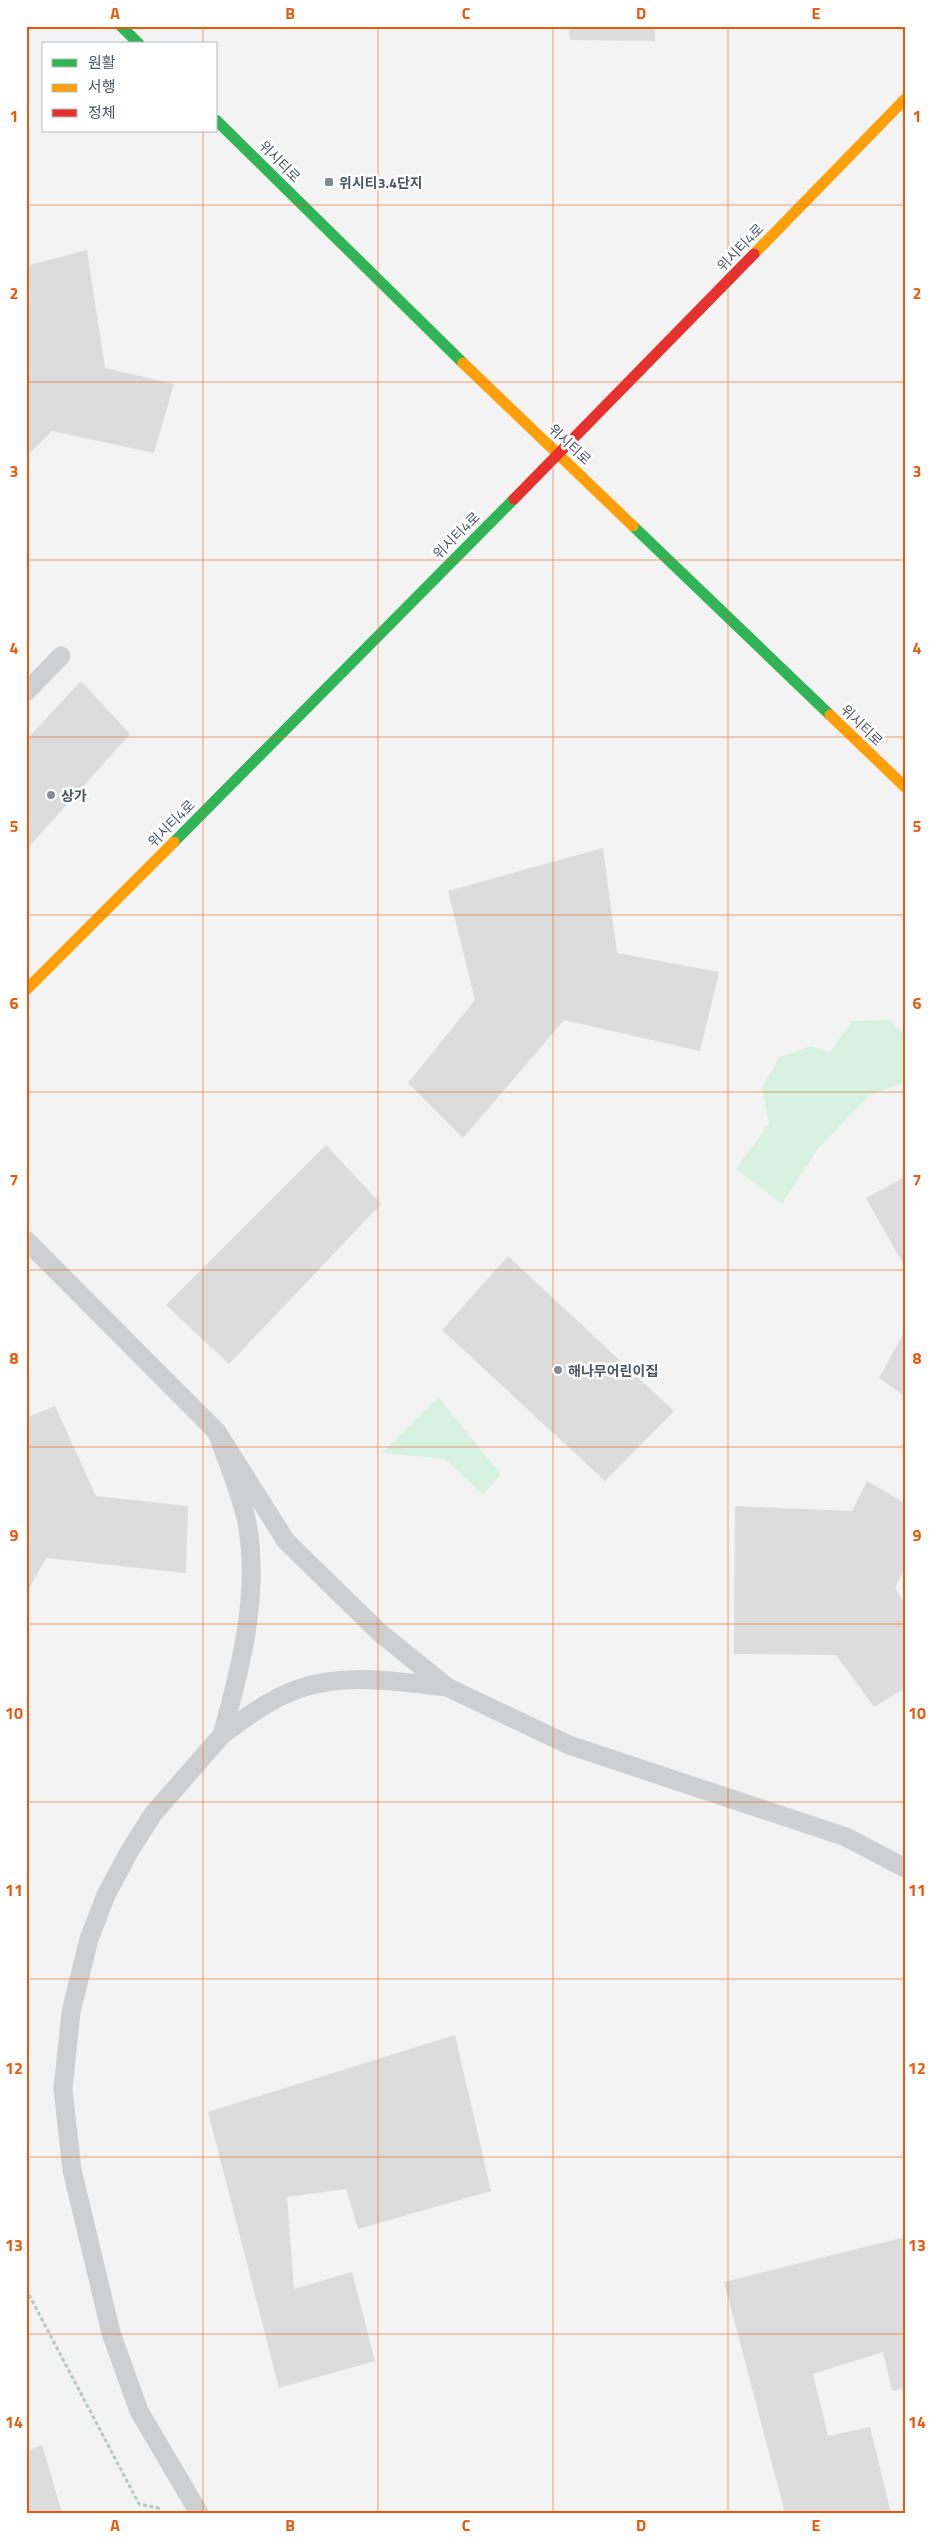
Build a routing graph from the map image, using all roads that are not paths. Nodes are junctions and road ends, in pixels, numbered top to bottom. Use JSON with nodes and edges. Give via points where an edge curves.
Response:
{"nodes":[{"id":1,"x":121,"y":26,"type":"edge"},
{"id":2,"x":137,"y":42,"type":"edge"},
{"id":3,"x":905,"y":100,"type":"edge"},
{"id":4,"x":218,"y":122,"type":"edge"},
{"id":5,"x":559,"y":454,"type":"junction"},
{"id":6,"x":61,"y":656,"type":"dead end"},
{"id":7,"x":26,"y":692,"type":"edge"},
{"id":8,"x":905,"y":787,"type":"edge"},
{"id":9,"x":26,"y":990,"type":"edge"},
{"id":10,"x":26,"y":1240,"type":"edge"},
{"id":11,"x":217,"y":1432,"type":"junction"},
{"id":12,"x":447,"y":1687,"type":"junction"},
{"id":13,"x":222,"y":1734,"type":"junction"},
{"id":14,"x":905,"y":1868,"type":"edge"},
{"id":15,"x":198,"y":2513,"type":"edge"}],
"edges":[{"from":1,"to":2,"type":"street"},
{"from":3,"to":5,"type":"street","name":"위시티4로"},
{"from":4,"to":5,"type":"street","name":"위시티로"},
{"from":5,"to":8,"type":"street","name":"위시티로"},
{"from":5,"to":9,"type":"street","name":"위시티4로"},
{"from":6,"to":7,"type":"lane"},
{"from":10,"to":11,"type":"lane"},
{"from":11,"to":12,"type":"lane","via":[[286,1541],[379,1632]]},
{"from":11,"to":13,"type":"lane","via":[[247,1522],[251,1555],[251,1591],[246,1625]]},
{"from":12,"to":13,"type":"lane","via":[[375,1679],[324,1682],[297,1689]]},
{"from":12,"to":14,"type":"lane","via":[[569,1745],[846,1837]]},
{"from":13,"to":15,"type":"lane","via":[[153,1814],[106,1895],[89,1940],[71,2012],[63,2089],[72,2170],[112,2333],[139,2411]]}]}
